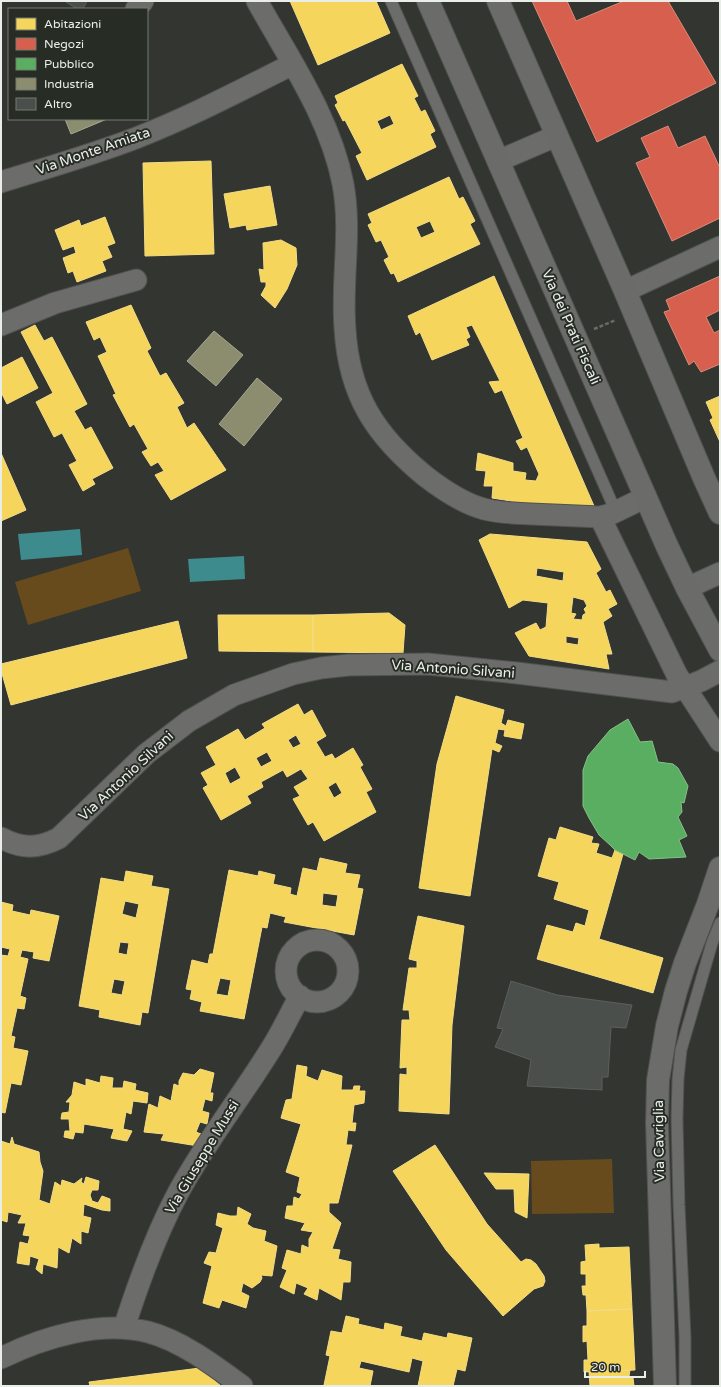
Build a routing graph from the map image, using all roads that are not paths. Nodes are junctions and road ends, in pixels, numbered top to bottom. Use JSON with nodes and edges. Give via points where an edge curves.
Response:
{"nodes":[{"id":1,"x":257,"y":1,"type":"edge"},
{"id":2,"x":391,"y":1,"type":"edge"},
{"id":3,"x":428,"y":1,"type":"edge"},
{"id":4,"x":498,"y":1,"type":"edge"},
{"id":5,"x":293,"y":64,"type":"junction"},
{"id":6,"x":556,"y":136,"type":"junction"},
{"id":7,"x":498,"y":161,"type":"junction"},
{"id":8,"x":1,"y":182,"type":"edge"},
{"id":9,"x":720,"y":247,"type":"edge"},
{"id":10,"x":136,"y":280,"type":"dead end"},
{"id":11,"x":625,"y":291,"type":"junction"},
{"id":12,"x":1,"y":325,"type":"edge"},
{"id":13,"x":646,"y":497,"type":"junction"},
{"id":14,"x":720,"y":513,"type":"edge"},
{"id":15,"x":608,"y":514,"type":"junction"},
{"id":16,"x":720,"y":573,"type":"edge"},
{"id":17,"x":687,"y":588,"type":"junction"},
{"id":18,"x":720,"y":650,"type":"edge"},
{"id":19,"x":720,"y":671,"type":"edge"},
{"id":20,"x":685,"y":688,"type":"junction"},
{"id":21,"x":720,"y":741,"type":"edge"},
{"id":22,"x":1,"y":838,"type":"edge"},
{"id":23,"x":720,"y":868,"type":"edge"},
{"id":24,"x":714,"y":896,"type":"edge"},
{"id":25,"x":720,"y":923,"type":"edge"},
{"id":26,"x":300,"y":996,"type":"dead end"},
{"id":27,"x":124,"y":1328,"type":"junction"},
{"id":28,"x":1,"y":1358,"type":"edge"},
{"id":29,"x":242,"y":1386,"type":"edge"},
{"id":30,"x":665,"y":1386,"type":"edge"},
{"id":31,"x":685,"y":1386,"type":"edge"}],
"edges":[{"from":1,"to":5,"type":"street"},
{"from":2,"to":15,"type":"lane"},
{"from":3,"to":7,"type":"main road","name":"Via dei Prati Fiscali"},
{"from":4,"to":6,"type":"main road"},
{"from":5,"to":8,"type":"street","name":"Via Monte Amiata","via":[[138,137]]},
{"from":5,"to":15,"type":"street","via":[[325,128],[341,176],[347,222],[344,320],[347,352],[356,387],[375,426],[409,463],[444,490],[482,509],[500,512]]},
{"from":6,"to":7,"type":"street"},
{"from":6,"to":11,"type":"main road"},
{"from":7,"to":13,"type":"main road","name":"Via dei Prati Fiscali"},
{"from":9,"to":11,"type":"street"},
{"from":10,"to":12,"type":"street","via":[[55,303]]},
{"from":11,"to":14,"type":"main road"},
{"from":13,"to":15,"type":"street"},
{"from":13,"to":17,"type":"main road","name":"Via dei Prati Fiscali"},
{"from":15,"to":20,"type":"street","via":[[662,646]]},
{"from":16,"to":17,"type":"street"},
{"from":17,"to":18,"type":"main road","name":"Via dei Prati Fiscali"},
{"from":19,"to":20,"type":"street","name":"Via Antonio Silvani"},
{"from":20,"to":21,"type":"street"},
{"from":20,"to":22,"type":"street","name":"Via Antonio Silvani","via":[[672,692],[412,663],[349,665],[293,674],[234,695],[189,721],[146,754],[59,838],[47,844],[28,847]]},
{"from":23,"to":24,"type":"street","name":"Via Cavriglia"},
{"from":24,"to":30,"type":"street","name":"Via Cavriglia","via":[[690,950],[676,991],[658,1080]]},
{"from":25,"to":31,"type":"lane","via":[[712,942],[681,1050],[678,1079],[679,1211]]},
{"from":26,"to":27,"type":"street","name":"Via Giuseppe Mussi","via":[[274,1044],[178,1192],[146,1261]]},
{"from":27,"to":28,"type":"street","via":[[68,1333],[40,1341]]},
{"from":27,"to":29,"type":"street","via":[[148,1332],[171,1341],[207,1361]]}]}
